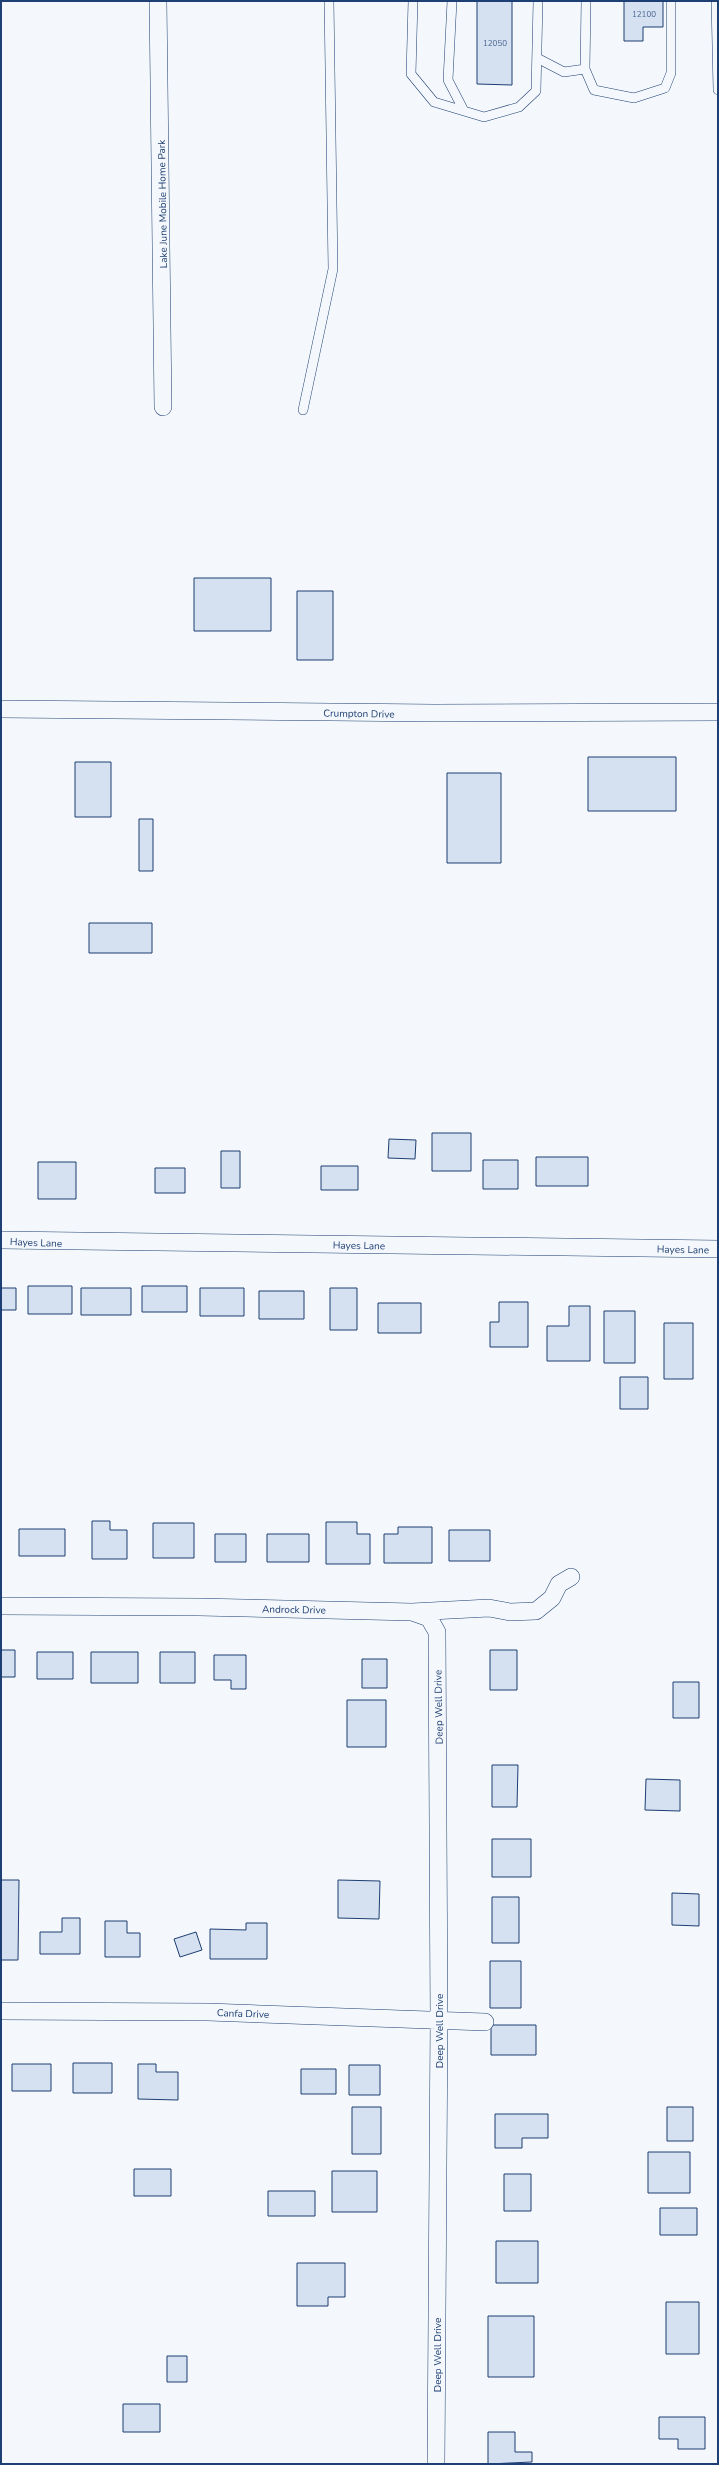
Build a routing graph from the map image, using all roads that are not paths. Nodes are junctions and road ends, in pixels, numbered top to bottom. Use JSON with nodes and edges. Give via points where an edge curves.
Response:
{"nodes":[{"id":1,"x":158,"y":1,"type":"edge"},
{"id":2,"x":329,"y":1,"type":"edge"},
{"id":3,"x":413,"y":1,"type":"edge"},
{"id":4,"x":452,"y":1,"type":"edge"},
{"id":5,"x":538,"y":1,"type":"edge"},
{"id":6,"x":586,"y":1,"type":"edge"},
{"id":7,"x":671,"y":1,"type":"edge"},
{"id":8,"x":716,"y":1,"type":"edge"},
{"id":9,"x":537,"y":58,"type":"junction"},
{"id":10,"x":585,"y":69,"type":"junction"},
{"id":11,"x":718,"y":90,"type":"edge"},
{"id":12,"x":464,"y":111,"type":"junction"},
{"id":13,"x":164,"y":407,"type":"dead end"},
{"id":14,"x":303,"y":410,"type":"dead end"},
{"id":15,"x":1,"y":709,"type":"edge"},
{"id":16,"x":718,"y":712,"type":"edge"},
{"id":17,"x":1,"y":1240,"type":"edge"},
{"id":18,"x":718,"y":1249,"type":"edge"},
{"id":19,"x":571,"y":1577,"type":"dead end"},
{"id":20,"x":1,"y":1606,"type":"edge"},
{"id":21,"x":412,"y":1612,"type":"junction"},
{"id":22,"x":1,"y":2011,"type":"edge"},
{"id":23,"x":439,"y":2019,"type":"junction"},
{"id":24,"x":485,"y":2022,"type":"dead end"},
{"id":25,"x":436,"y":2464,"type":"edge"}],
"edges":[{"from":1,"to":13,"type":"street","name":"Lake June Mobile Home Park"},
{"from":2,"to":14,"type":"lane","via":[[333,269]]},
{"from":3,"to":12,"type":"lane","via":[[411,74],[434,102]]},
{"from":4,"to":12,"type":"lane","via":[[448,80]]},
{"from":5,"to":9,"type":"lane"},
{"from":6,"to":10,"type":"lane"},
{"from":7,"to":10,"type":"lane","via":[[671,73],[665,88],[634,98],[594,90]]},
{"from":8,"to":11,"type":"lane"},
{"from":9,"to":10,"type":"lane","via":[[564,72]]},
{"from":9,"to":12,"type":"lane","via":[[536,91],[518,107],[484,117]]},
{"from":15,"to":16,"type":"street","name":"Crumpton Drive","via":[[434,714]]},
{"from":17,"to":18,"type":"street","name":"Hayes Lane"},
{"from":19,"to":21,"type":"street","name":"Androck Drive","via":[[559,1584],[552,1598],[536,1611],[510,1612],[489,1608]]},
{"from":20,"to":21,"type":"street","name":"Androck Drive","via":[[207,1607]]},
{"from":21,"to":23,"type":"street","name":"Deep Well Drive","via":[[429,1618],[437,1632]]},
{"from":22,"to":23,"type":"street","name":"Canfa Drive","via":[[208,2012]]},
{"from":23,"to":24,"type":"street","name":"Canfa Drive"},
{"from":23,"to":25,"type":"street","name":"Deep Well Drive"}]}
